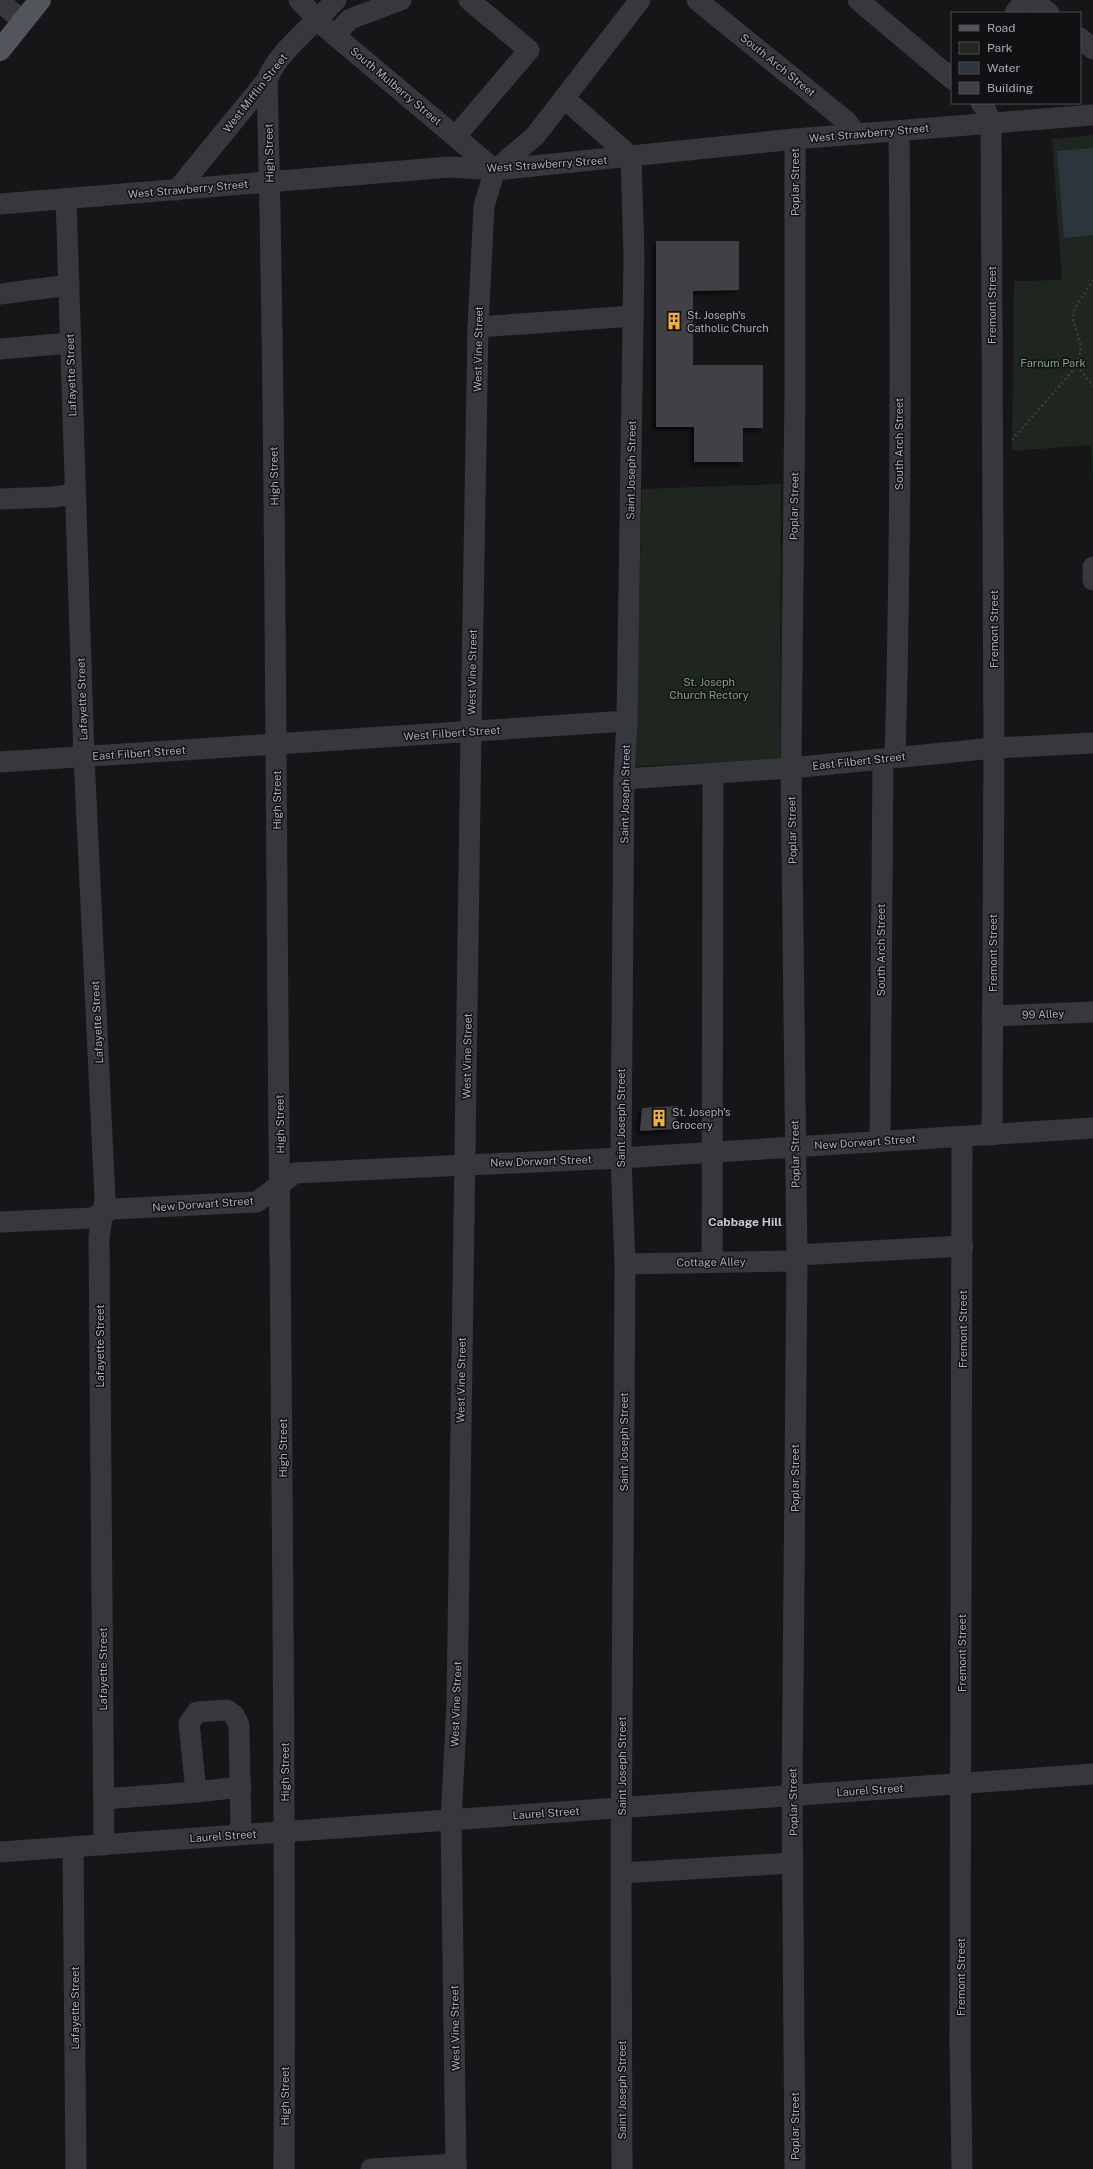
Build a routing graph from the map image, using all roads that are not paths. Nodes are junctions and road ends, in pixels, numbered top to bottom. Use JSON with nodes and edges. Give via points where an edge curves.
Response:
{"nodes":[{"id":1,"x":40,"y":0,"type":"edge"},
{"id":2,"x":298,"y":0,"type":"edge"},
{"id":3,"x":336,"y":0,"type":"edge"},
{"id":4,"x":401,"y":0,"type":"edge"},
{"id":5,"x":469,"y":0,"type":"edge"},
{"id":6,"x":640,"y":0,"type":"edge"},
{"id":7,"x":697,"y":0,"type":"edge"},
{"id":8,"x":858,"y":0,"type":"edge"},
{"id":9,"x":1025,"y":0,"type":"edge"},
{"id":10,"x":1032,"y":0,"type":"edge"},
{"id":11,"x":0,"y":2,"type":"edge"},
{"id":12,"x":1015,"y":12,"type":"edge"},
{"id":13,"x":1047,"y":12,"type":"edge"},
{"id":14,"x":317,"y":18,"type":"junction"},
{"id":15,"x":23,"y":22,"type":"junction"},
{"id":16,"x":335,"y":35,"type":"junction"},
{"id":17,"x":1081,"y":39,"type":"edge"},
{"id":18,"x":1093,"y":49,"type":"edge"},
{"id":19,"x":0,"y":50,"type":"edge"},
{"id":20,"x":951,"y":78,"type":"edge"},
{"id":21,"x":267,"y":80,"type":"junction"},
{"id":22,"x":564,"y":98,"type":"junction"},
{"id":23,"x":982,"y":104,"type":"edge"},
{"id":24,"x":1093,"y":114,"type":"edge"},
{"id":25,"x":991,"y":123,"type":"junction"},
{"id":26,"x":899,"y":130,"type":"junction"},
{"id":27,"x":853,"y":134,"type":"junction"},
{"id":28,"x":456,"y":136,"type":"junction"},
{"id":29,"x":796,"y":139,"type":"junction"},
{"id":30,"x":631,"y":157,"type":"junction"},
{"id":31,"x":495,"y":170,"type":"junction"},
{"id":32,"x":270,"y":182,"type":"junction"},
{"id":33,"x":177,"y":190,"type":"junction"},
{"id":34,"x":66,"y":199,"type":"junction"},
{"id":35,"x":0,"y":204,"type":"edge"},
{"id":36,"x":69,"y":285,"type":"junction"},
{"id":37,"x":0,"y":294,"type":"edge"},
{"id":38,"x":633,"y":316,"type":"junction"},
{"id":39,"x":478,"y":327,"type":"junction"},
{"id":40,"x":70,"y":343,"type":"junction"},
{"id":41,"x":0,"y":349,"type":"edge"},
{"id":42,"x":75,"y":494,"type":"junction"},
{"id":43,"x":0,"y":499,"type":"edge"},
{"id":44,"x":1092,"y":567,"type":"edge"},
{"id":45,"x":1093,"y":580,"type":"edge"},
{"id":46,"x":627,"y":721,"type":"junction"},
{"id":47,"x":471,"y":732,"type":"junction"},
{"id":48,"x":1093,"y":743,"type":"edge"},
{"id":49,"x":277,"y":744,"type":"junction"},
{"id":50,"x":994,"y":748,"type":"junction"},
{"id":51,"x":84,"y":756,"type":"junction"},
{"id":52,"x":889,"y":758,"type":"junction"},
{"id":53,"x":0,"y":762,"type":"edge"},
{"id":54,"x":791,"y":768,"type":"junction"},
{"id":55,"x":713,"y":773,"type":"junction"},
{"id":56,"x":624,"y":779,"type":"junction"},
{"id":57,"x":1093,"y":1012,"type":"edge"},
{"id":58,"x":992,"y":1016,"type":"junction"},
{"id":59,"x":1093,"y":1128,"type":"edge"},
{"id":60,"x":992,"y":1135,"type":"junction"},
{"id":61,"x":962,"y":1138,"type":"junction"},
{"id":62,"x":880,"y":1140,"type":"junction"},
{"id":63,"x":795,"y":1147,"type":"junction"},
{"id":64,"x":712,"y":1151,"type":"junction"},
{"id":65,"x":621,"y":1158,"type":"junction"},
{"id":66,"x":465,"y":1164,"type":"junction"},
{"id":67,"x":281,"y":1184,"type":"junction"},
{"id":68,"x":103,"y":1213,"type":"junction"},
{"id":69,"x":0,"y":1222,"type":"edge"},
{"id":70,"x":962,"y":1246,"type":"junction"},
{"id":71,"x":797,"y":1258,"type":"junction"},
{"id":72,"x":712,"y":1262,"type":"junction"},
{"id":73,"x":625,"y":1264,"type":"junction"},
{"id":74,"x":1093,"y":1774,"type":"edge"},
{"id":75,"x":962,"y":1784,"type":"junction"},
{"id":76,"x":242,"y":1787,"type":"junction"},
{"id":77,"x":196,"y":1792,"type":"junction"},
{"id":78,"x":792,"y":1795,"type":"junction"},
{"id":79,"x":104,"y":1799,"type":"junction"},
{"id":80,"x":622,"y":1808,"type":"junction"},
{"id":81,"x":451,"y":1820,"type":"junction"},
{"id":82,"x":286,"y":1832,"type":"junction"},
{"id":83,"x":241,"y":1834,"type":"junction"},
{"id":84,"x":104,"y":1846,"type":"junction"},
{"id":85,"x":73,"y":1847,"type":"junction"},
{"id":86,"x":0,"y":1852,"type":"edge"},
{"id":87,"x":794,"y":1863,"type":"junction"},
{"id":88,"x":621,"y":1873,"type":"junction"},
{"id":89,"x":456,"y":2167,"type":"edge"},
{"id":90,"x":76,"y":2169,"type":"edge"},
{"id":91,"x":284,"y":2169,"type":"edge"},
{"id":92,"x":371,"y":2169,"type":"edge"},
{"id":93,"x":622,"y":2169,"type":"edge"},
{"id":94,"x":795,"y":2169,"type":"edge"},
{"id":95,"x":962,"y":2169,"type":"edge"}],
"edges":[{"from":1,"to":15,"type":"main road"},
{"from":2,"to":14,"type":"street","name":"South Mulberry Street"},
{"from":3,"to":14,"type":"street","name":"West Mifflin Street"},
{"from":4,"to":16,"type":"street","via":[[350,19]]},
{"from":5,"to":28,"type":"street","via":[[529,50]]},
{"from":6,"to":22,"type":"street"},
{"from":7,"to":27,"type":"street","name":"South Arch Street","via":[[846,121]]},
{"from":8,"to":20,"type":"street"},
{"from":9,"to":12,"type":"street"},
{"from":10,"to":13,"type":"street"},
{"from":11,"to":15,"type":"street"},
{"from":14,"to":16,"type":"street","name":"South Mulberry Street"},
{"from":14,"to":21,"type":"street","name":"West Mifflin Street","via":[[281,59]]},
{"from":15,"to":19,"type":"main road"},
{"from":16,"to":28,"type":"street","name":"South Mulberry Street"},
{"from":17,"to":18,"type":"street"},
{"from":21,"to":32,"type":"street","name":"High Street"},
{"from":21,"to":33,"type":"street","name":"West Mifflin Street"},
{"from":22,"to":30,"type":"street"},
{"from":22,"to":31,"type":"street","via":[[535,136]]},
{"from":23,"to":25,"type":"street"},
{"from":24,"to":25,"type":"street","name":"West Strawberry Street"},
{"from":25,"to":26,"type":"street","name":"West Strawberry Street"},
{"from":25,"to":50,"type":"street","name":"Fremont Street"},
{"from":26,"to":27,"type":"street","name":"West Strawberry Street"},
{"from":26,"to":52,"type":"street","name":"South Arch Street","via":[[898,632]]},
{"from":27,"to":29,"type":"street","name":"West Strawberry Street"},
{"from":28,"to":31,"type":"street","name":"South Mulberry Street"},
{"from":29,"to":30,"type":"street","name":"West Strawberry Street"},
{"from":29,"to":54,"type":"street","name":"Poplar Street"},
{"from":30,"to":31,"type":"street","name":"West Strawberry Street"},
{"from":30,"to":38,"type":"street","name":"Saint Joseph Street"},
{"from":31,"to":32,"type":"street","name":"West Strawberry Street","via":[[450,167]]},
{"from":31,"to":39,"type":"street","name":"West Vine Street","via":[[484,206]]},
{"from":32,"to":33,"type":"street","name":"West Strawberry Street"},
{"from":32,"to":49,"type":"street","name":"High Street"},
{"from":33,"to":34,"type":"street","name":"West Strawberry Street"},
{"from":34,"to":35,"type":"street","name":"West Strawberry Street"},
{"from":34,"to":36,"type":"street","name":"Lafayette Street"},
{"from":36,"to":37,"type":"street"},
{"from":36,"to":40,"type":"street","name":"Lafayette Street"},
{"from":38,"to":39,"type":"street"},
{"from":38,"to":46,"type":"street","name":"Saint Joseph Street"},
{"from":39,"to":47,"type":"street","name":"West Vine Street"},
{"from":40,"to":41,"type":"street"},
{"from":40,"to":42,"type":"street","name":"Lafayette Street"},
{"from":42,"to":43,"type":"street"},
{"from":42,"to":51,"type":"street","name":"Lafayette Street"},
{"from":44,"to":45,"type":"street"},
{"from":46,"to":47,"type":"street","name":"West Filbert Street"},
{"from":46,"to":56,"type":"street","name":"Saint Joseph Street"},
{"from":47,"to":49,"type":"street","name":"West Filbert Street"},
{"from":47,"to":66,"type":"street","name":"West Vine Street"},
{"from":48,"to":50,"type":"street","name":"East Filbert Street"},
{"from":49,"to":51,"type":"street","name":"East Filbert Street"},
{"from":49,"to":67,"type":"street","name":"High Street"},
{"from":50,"to":52,"type":"street","name":"East Filbert Street"},
{"from":50,"to":58,"type":"street","name":"Fremont Street"},
{"from":51,"to":53,"type":"street","name":"East Filbert Street"},
{"from":51,"to":68,"type":"street","name":"Lafayette Street","via":[[105,1199]]},
{"from":52,"to":54,"type":"street","name":"East Filbert Street"},
{"from":52,"to":62,"type":"street","name":"South Arch Street"},
{"from":54,"to":55,"type":"street","name":"East Filbert Street"},
{"from":54,"to":63,"type":"street","name":"Poplar Street"},
{"from":55,"to":56,"type":"street","name":"East Filbert Street"},
{"from":55,"to":64,"type":"street"},
{"from":56,"to":65,"type":"street","name":"Saint Joseph Street"},
{"from":57,"to":58,"type":"street","name":"99 Alley"},
{"from":58,"to":60,"type":"street","name":"Fremont Street"},
{"from":59,"to":60,"type":"street","name":"New Dorwart Street"},
{"from":60,"to":61,"type":"street","name":"New Dorwart Street"},
{"from":61,"to":62,"type":"street","name":"New Dorwart Street"},
{"from":61,"to":70,"type":"street","name":"Fremont Street"},
{"from":62,"to":63,"type":"street","name":"New Dorwart Street"},
{"from":63,"to":64,"type":"street","name":"New Dorwart Street"},
{"from":63,"to":71,"type":"street","name":"Poplar Street"},
{"from":64,"to":65,"type":"street","name":"New Dorwart Street"},
{"from":64,"to":72,"type":"street"},
{"from":65,"to":66,"type":"street","name":"New Dorwart Street"},
{"from":65,"to":73,"type":"street","name":"Saint Joseph Street"},
{"from":66,"to":67,"type":"street","name":"New Dorwart Street","via":[[295,1173]]},
{"from":66,"to":81,"type":"street","name":"West Vine Street","via":[[457,1705]]},
{"from":67,"to":68,"type":"street","name":"New Dorwart Street","via":[[257,1202],[113,1209]]},
{"from":67,"to":82,"type":"street","name":"High Street"},
{"from":68,"to":69,"type":"street","name":"New Dorwart Street","via":[[92,1218]]},
{"from":68,"to":79,"type":"street","name":"Lafayette Street","via":[[99,1237]]},
{"from":70,"to":71,"type":"street","name":"Cottage Alley"},
{"from":70,"to":75,"type":"street","name":"Fremont Street"},
{"from":71,"to":72,"type":"street","name":"Cottage Alley"},
{"from":71,"to":78,"type":"street","name":"Poplar Street"},
{"from":72,"to":73,"type":"street","name":"Cottage Alley"},
{"from":73,"to":80,"type":"street","name":"Saint Joseph Street"},
{"from":74,"to":75,"type":"street","name":"Laurel Street"},
{"from":75,"to":78,"type":"street","name":"Laurel Street"},
{"from":75,"to":95,"type":"street","name":"Fremont Street"},
{"from":76,"to":77,"type":"street"},
{"from":76,"to":77,"type":"street","via":[[239,1725],[234,1715],[227,1710],[197,1712],[189,1723]]},
{"from":76,"to":83,"type":"street"},
{"from":77,"to":79,"type":"street"},
{"from":78,"to":80,"type":"street","name":"Laurel Street"},
{"from":78,"to":87,"type":"street","name":"Poplar Street"},
{"from":79,"to":84,"type":"street","name":"Lafayette Street"},
{"from":80,"to":81,"type":"street","name":"Laurel Street"},
{"from":80,"to":88,"type":"street","name":"Saint Joseph Street"},
{"from":81,"to":82,"type":"street","name":"Laurel Street"},
{"from":81,"to":89,"type":"street","name":"West Vine Street"},
{"from":82,"to":83,"type":"street","name":"Laurel Street"},
{"from":82,"to":91,"type":"street","name":"High Street"},
{"from":83,"to":84,"type":"street","name":"Laurel Street"},
{"from":84,"to":85,"type":"street","name":"Laurel Street"},
{"from":85,"to":86,"type":"street","name":"Laurel Street"},
{"from":85,"to":90,"type":"street","name":"Lafayette Street"},
{"from":87,"to":88,"type":"street"},
{"from":87,"to":94,"type":"street","name":"Poplar Street"},
{"from":88,"to":93,"type":"street","name":"Saint Joseph Street"},
{"from":89,"to":92,"type":"street"}]}
